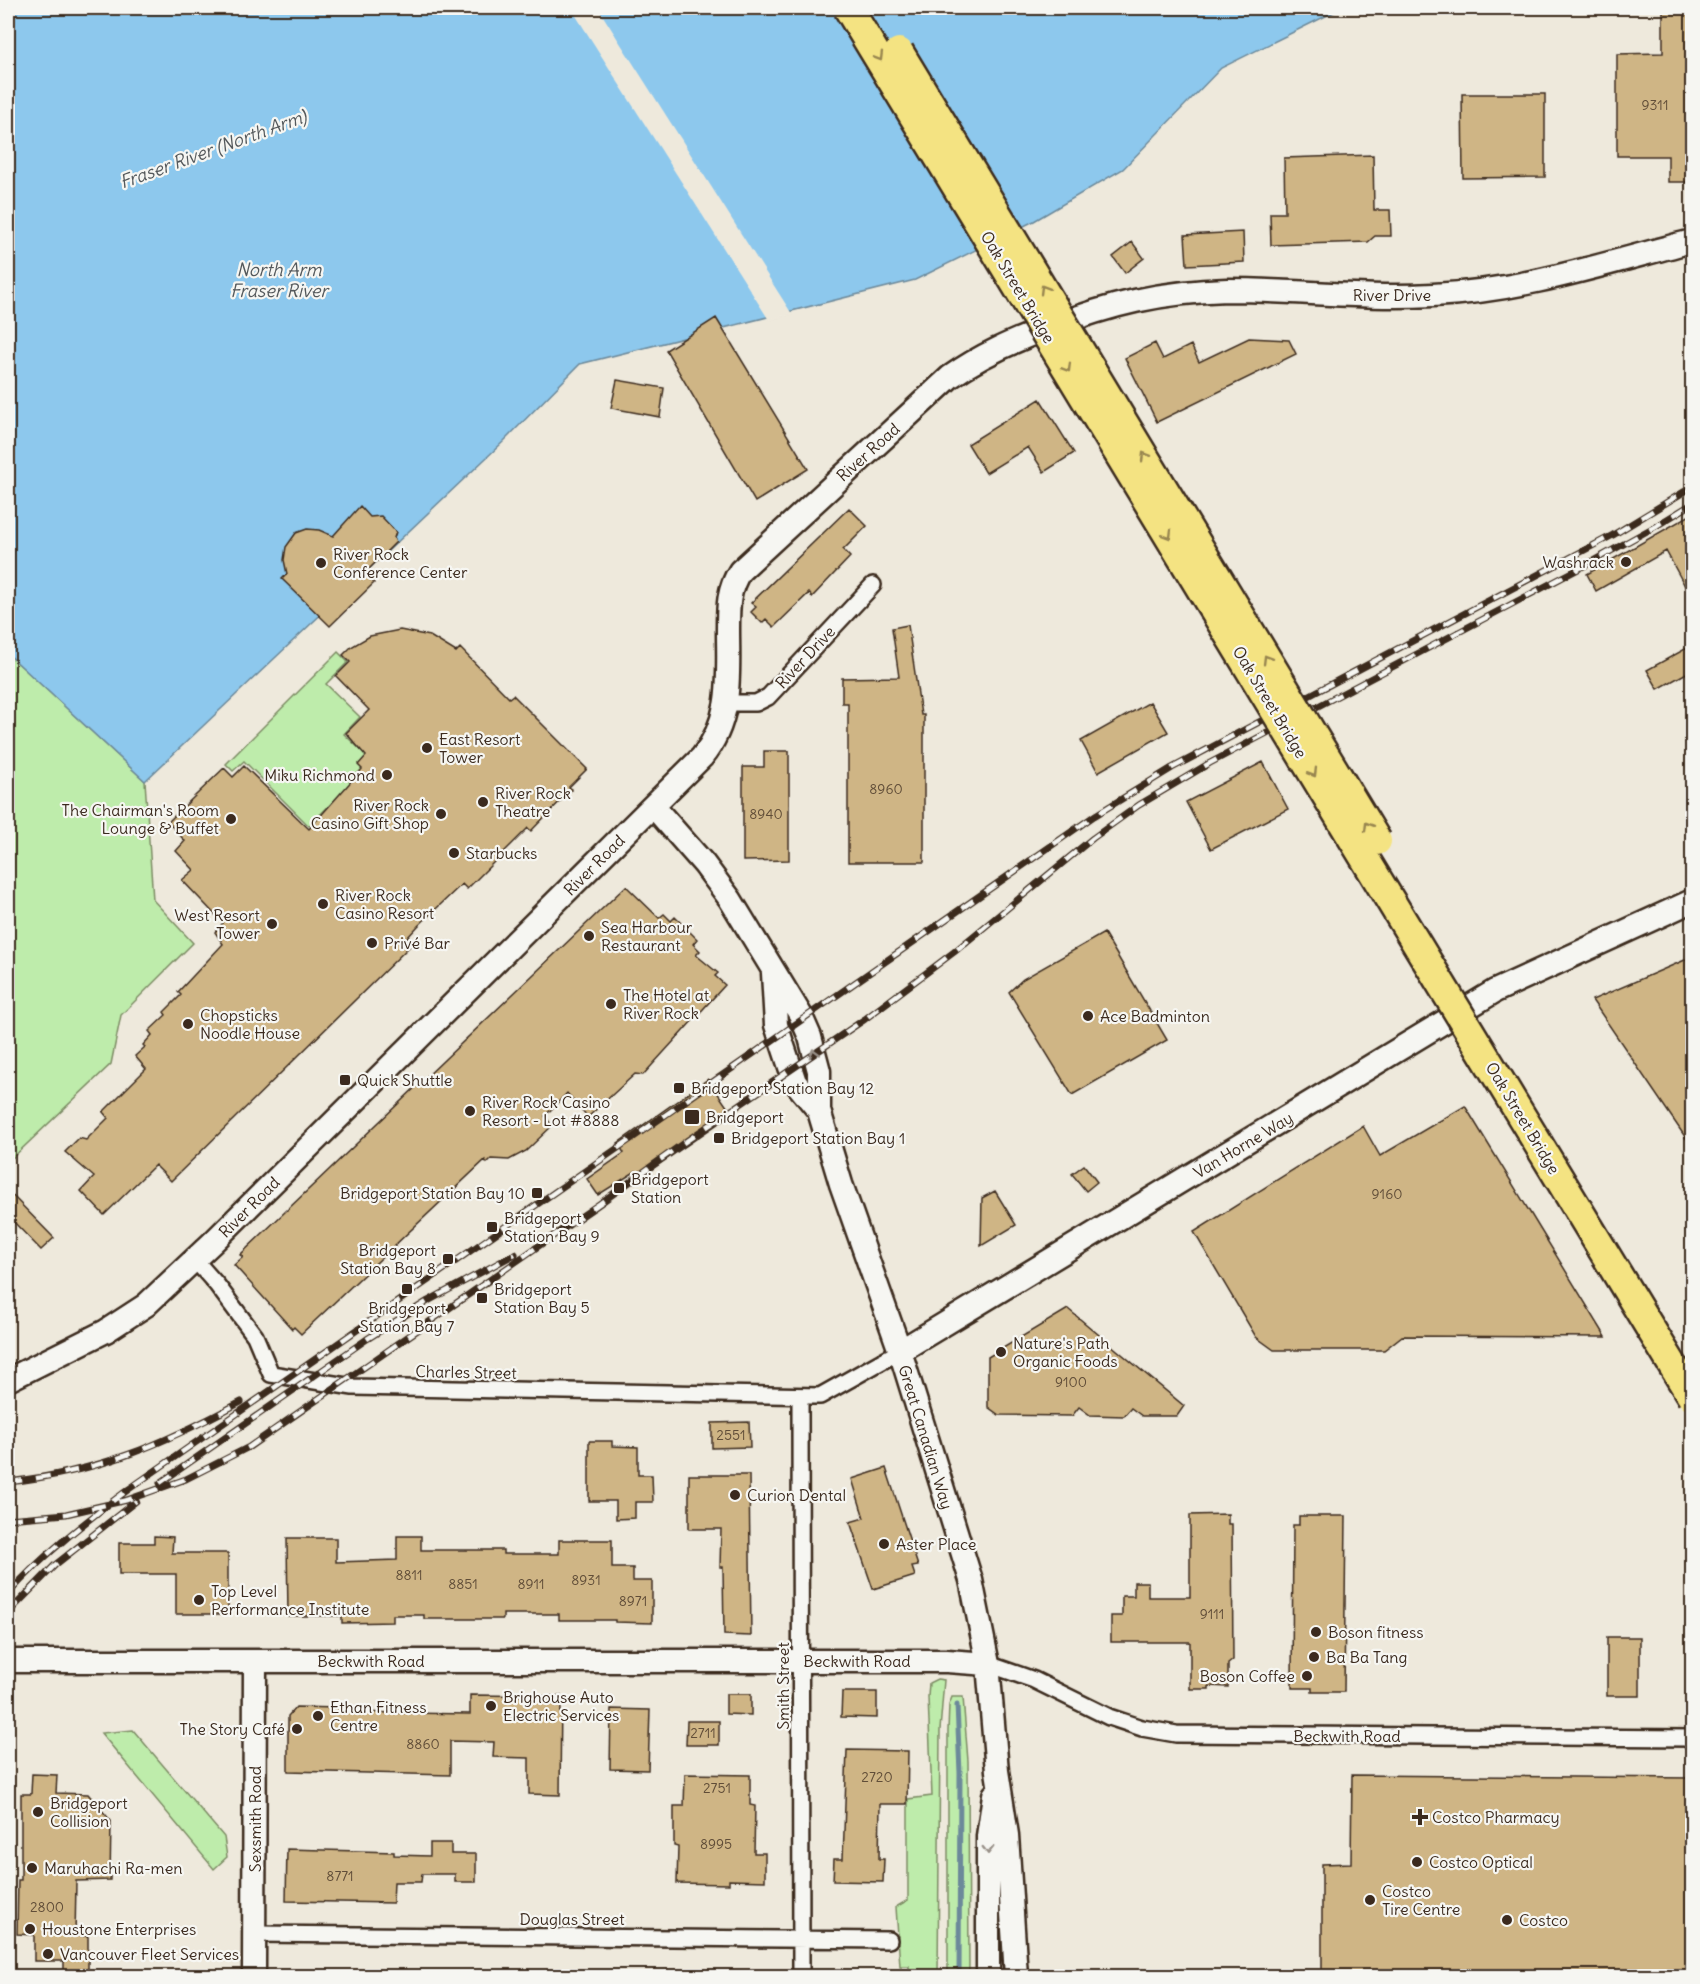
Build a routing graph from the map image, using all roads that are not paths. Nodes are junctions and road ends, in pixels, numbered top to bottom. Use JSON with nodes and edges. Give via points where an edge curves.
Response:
{"nodes":[{"id":1,"x":848,"y":8,"type":"edge"},
{"id":2,"x":872,"y":8,"type":"edge"},
{"id":3,"x":1692,"y":241,"type":"edge"},
{"id":4,"x":1087,"y":313,"type":"joint"},
{"id":5,"x":873,"y":585,"type":"dead end"},
{"id":6,"x":726,"y":703,"type":"junction"},
{"id":7,"x":653,"y":806,"type":"junction"},
{"id":8,"x":1692,"y":901,"type":"edge"},
{"id":9,"x":195,"y":1260,"type":"junction"},
{"id":10,"x":900,"y":1351,"type":"junction"},
{"id":11,"x":1692,"y":1361,"type":"edge"},
{"id":12,"x":8,"y":1380,"type":"edge"},
{"id":13,"x":800,"y":1396,"type":"junction"},
{"id":14,"x":1692,"y":1397,"type":"edge"},
{"id":15,"x":8,"y":1661,"type":"edge"},
{"id":16,"x":255,"y":1661,"type":"junction"},
{"id":17,"x":801,"y":1661,"type":"junction"},
{"id":18,"x":988,"y":1664,"type":"junction"},
{"id":19,"x":1692,"y":1738,"type":"edge"},
{"id":20,"x":997,"y":1771,"type":"junction"},
{"id":21,"x":254,"y":1934,"type":"junction"},
{"id":22,"x":801,"y":1939,"type":"junction"},
{"id":23,"x":889,"y":1940,"type":"dead end"},
{"id":24,"x":254,"y":1977,"type":"edge"},
{"id":25,"x":801,"y":1977,"type":"edge"},
{"id":26,"x":988,"y":1977,"type":"edge"},
{"id":27,"x":1016,"y":1977,"type":"edge"}],
"edges":[{"from":1,"to":14,"type":"highway","name":"Oak Street Bridge","one_way":true,"bridge":true},
{"from":11,"to":2,"type":"highway","name":"Oak Street Bridge","one_way":true,"bridge":true},
{"from":3,"to":4,"type":"street","name":"River Drive","via":[[1549,278],[1472,292],[1394,297],[1202,291],[1144,298]]},
{"from":4,"to":6,"type":"street","name":"River Road","via":[[990,352],[950,377],[747,562],[730,593]]},
{"from":5,"to":6,"type":"street","name":"River Drive","via":[[768,697],[756,704]]},
{"from":6,"to":7,"type":"street","name":"River Road","via":[[711,746]]},
{"from":7,"to":9,"type":"street","name":"River Road"},
{"from":7,"to":10,"type":"street","name":"Great Canadian Way","via":[[730,899],[800,1014],[819,1071],[819,1110]]},
{"from":8,"to":10,"type":"street","name":"Van Horne Way","via":[[1495,991]]},
{"from":9,"to":12,"type":"street","name":"River Road","via":[[146,1305]]},
{"from":9,"to":13,"type":"street","name":"Charles Street","via":[[255,1336],[272,1374],[353,1387]]},
{"from":10,"to":13,"type":"street","name":"Van Horne Way","via":[[820,1396]]},
{"from":10,"to":18,"type":"street","name":"Great Canadian Way","via":[[971,1580]]},
{"from":13,"to":17,"type":"street","name":"Smith Street"},
{"from":15,"to":16,"type":"street","name":"Beckwith Road"},
{"from":16,"to":17,"type":"street","name":"Beckwith Road"},
{"from":16,"to":21,"type":"street","name":"Sexsmith Road"},
{"from":17,"to":18,"type":"street","name":"Beckwith Road"},
{"from":17,"to":22,"type":"street","name":"Smith Street"},
{"from":18,"to":19,"type":"street","name":"Beckwith Road","via":[[1034,1680],[1109,1717],[1176,1734]]},
{"from":18,"to":20,"type":"street","name":"Great Canadian Way"},
{"from":20,"to":26,"type":"street","name":"Great Canadian Way","one_way":true,"via":[[988,1836]]},
{"from":20,"to":27,"type":"street","name":"Great Canadian Way","via":[[1007,1835]]},
{"from":21,"to":22,"type":"street","name":"Douglas Street"},
{"from":21,"to":24,"type":"street","name":"Sexsmith Road"},
{"from":22,"to":23,"type":"street","name":"Douglas Street"},
{"from":22,"to":25,"type":"street","name":"Smith Street"}]}
